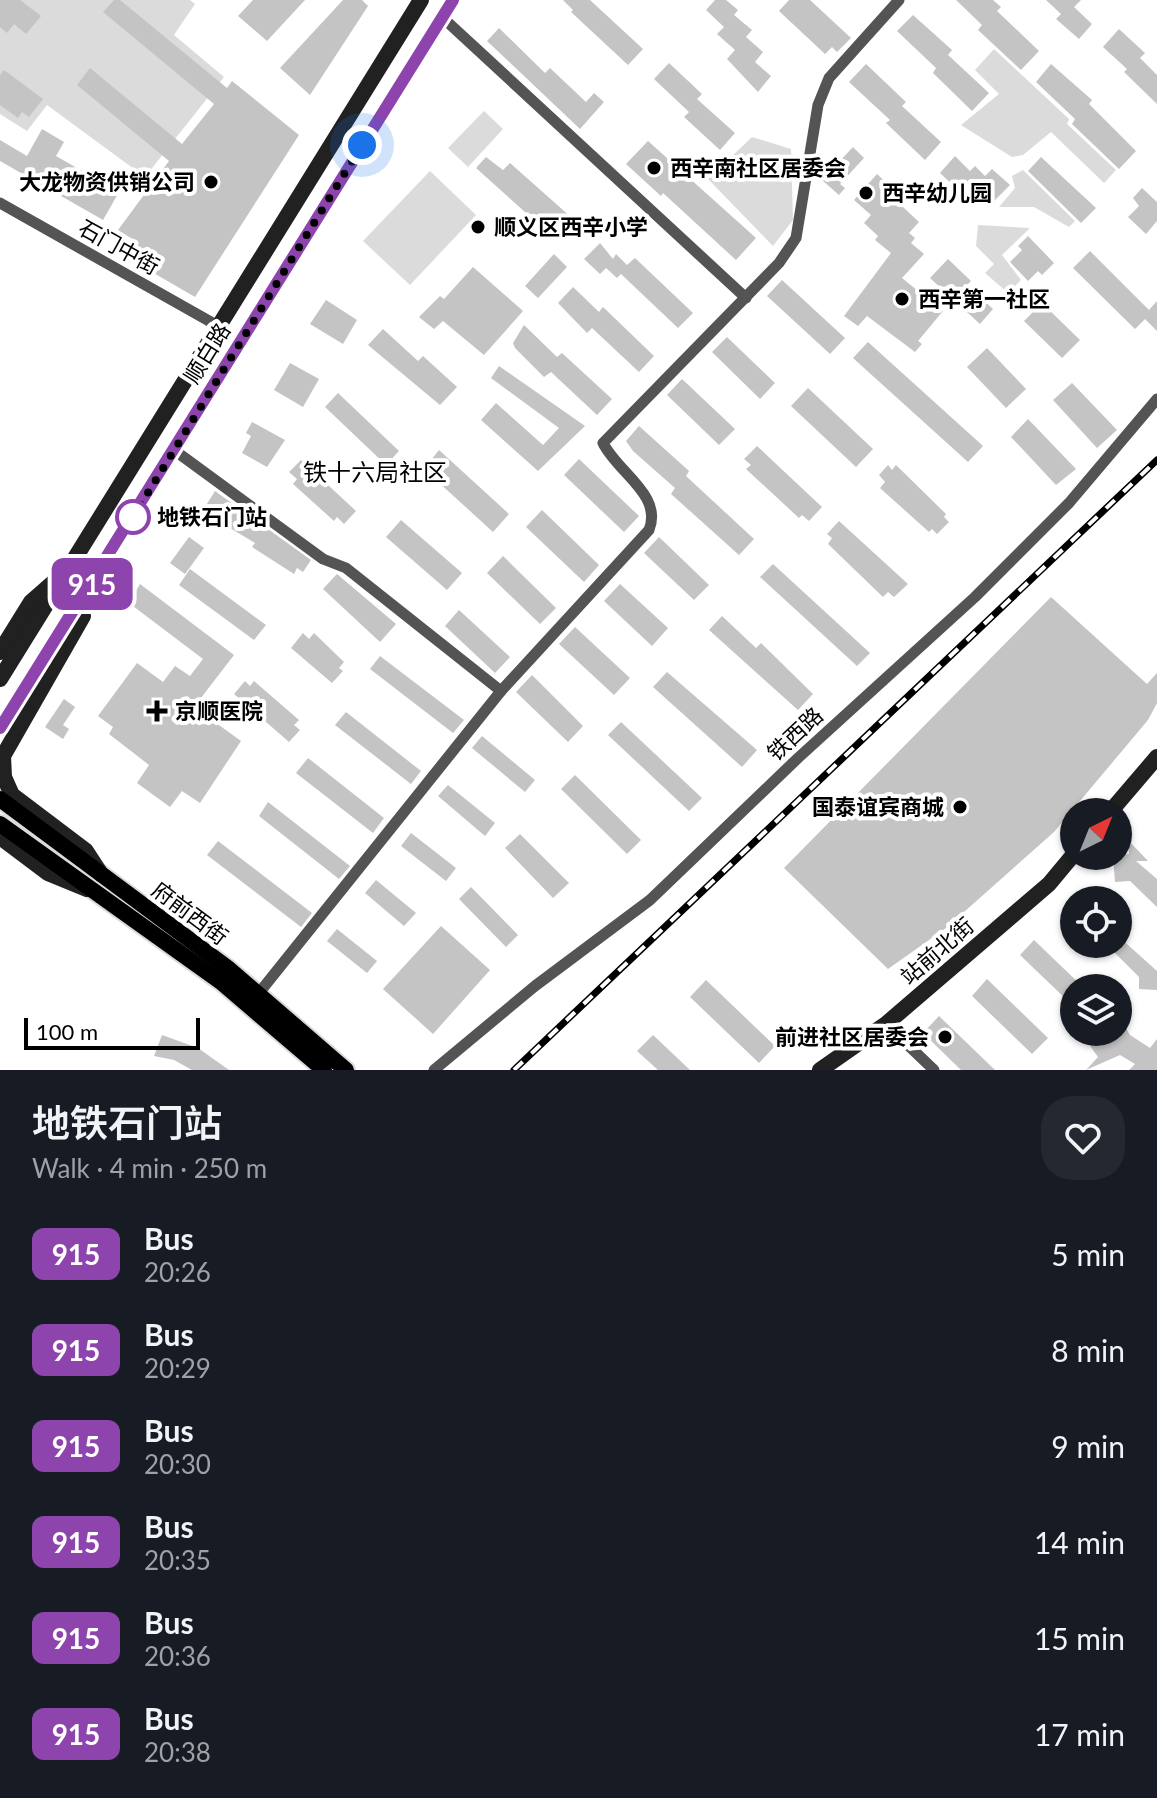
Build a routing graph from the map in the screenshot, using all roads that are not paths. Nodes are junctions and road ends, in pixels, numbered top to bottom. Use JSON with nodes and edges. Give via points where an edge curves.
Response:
{"nodes":[{"id":1,"x":422,"y":0,"type":"edge"},
{"id":2,"x":453,"y":0,"type":"edge"},
{"id":3,"x":899,"y":0,"type":"edge"},
{"id":4,"x":442,"y":17,"type":"junction"},
{"id":5,"x":0,"y":203,"type":"edge"},
{"id":6,"x":746,"y":298,"type":"junction"},
{"id":7,"x":218,"y":326,"type":"junction"},
{"id":8,"x":1157,"y":399,"type":"edge"},
{"id":9,"x":174,"y":450,"type":"junction"},
{"id":10,"x":66,"y":571,"type":"junction"},
{"id":11,"x":88,"y":591,"type":"junction"},
{"id":12,"x":0,"y":652,"type":"edge"},
{"id":13,"x":0,"y":679,"type":"edge"},
{"id":14,"x":501,"y":691,"type":"junction"},
{"id":15,"x":0,"y":728,"type":"edge"},
{"id":16,"x":1157,"y":757,"type":"edge"},
{"id":17,"x":1122,"y":798,"type":"edge"},
{"id":18,"x":0,"y":799,"type":"edge"},
{"id":19,"x":0,"y":824,"type":"edge"},
{"id":20,"x":0,"y":837,"type":"edge"},
{"id":21,"x":1061,"y":870,"type":"edge"},
{"id":22,"x":101,"y":874,"type":"junction"},
{"id":23,"x":92,"y":890,"type":"junction"},
{"id":24,"x":259,"y":993,"type":"junction"},
{"id":25,"x":886,"y":1024,"type":"junction"},
{"id":26,"x":324,"y":1070,"type":"edge"},
{"id":27,"x":346,"y":1070,"type":"edge"},
{"id":28,"x":434,"y":1070,"type":"edge"},
{"id":29,"x":820,"y":1070,"type":"edge"},
{"id":30,"x":934,"y":1070,"type":"edge"}],
"edges":[{"from":1,"to":4,"type":"main road"},
{"from":1,"to":7,"type":"main road","name":"顺白路"},
{"from":2,"to":4,"type":"main road","name":"顺白路"},
{"from":3,"to":6,"type":"street","via":[[829,78],[818,105],[796,238]]},
{"from":4,"to":6,"type":"street"},
{"from":4,"to":9,"type":"main road","name":"顺白路"},
{"from":5,"to":7,"type":"street","name":"石门中街"},
{"from":6,"to":14,"type":"street","via":[[603,443],[650,501],[654,517],[649,530]]},
{"from":7,"to":10,"type":"main road","name":"顺白路"},
{"from":8,"to":28,"type":"street","name":"铁西路","via":[[1069,503],[975,597],[650,900]]},
{"from":9,"to":11,"type":"main road","name":"顺白路"},
{"from":9,"to":14,"type":"street","via":[[323,559],[346,568]]},
{"from":10,"to":12,"type":"main road","via":[[31,602]]},
{"from":10,"to":13,"type":"main road","name":"顺白路"},
{"from":11,"to":15,"type":"main road","name":"顺白路"},
{"from":11,"to":22,"type":"main road","via":[[78,627],[3,756],[3,770],[12,795],[86,851]]},
{"from":14,"to":24,"type":"street"},
{"from":16,"to":17,"type":"main road"},
{"from":18,"to":22,"type":"main road","name":"府前西街"},
{"from":19,"to":23,"type":"main road","name":"府前西街"},
{"from":20,"to":23,"type":"main road","via":[[48,873]]},
{"from":21,"to":25,"type":"main road","name":"站前北街"},
{"from":22,"to":24,"type":"main road","name":"府前西街"},
{"from":23,"to":26,"type":"main road","name":"府前西街","via":[[221,982]]},
{"from":24,"to":27,"type":"main road","name":"府前西街"},
{"from":25,"to":29,"type":"main road","name":"站前北街"},
{"from":25,"to":30,"type":"street"}]}
